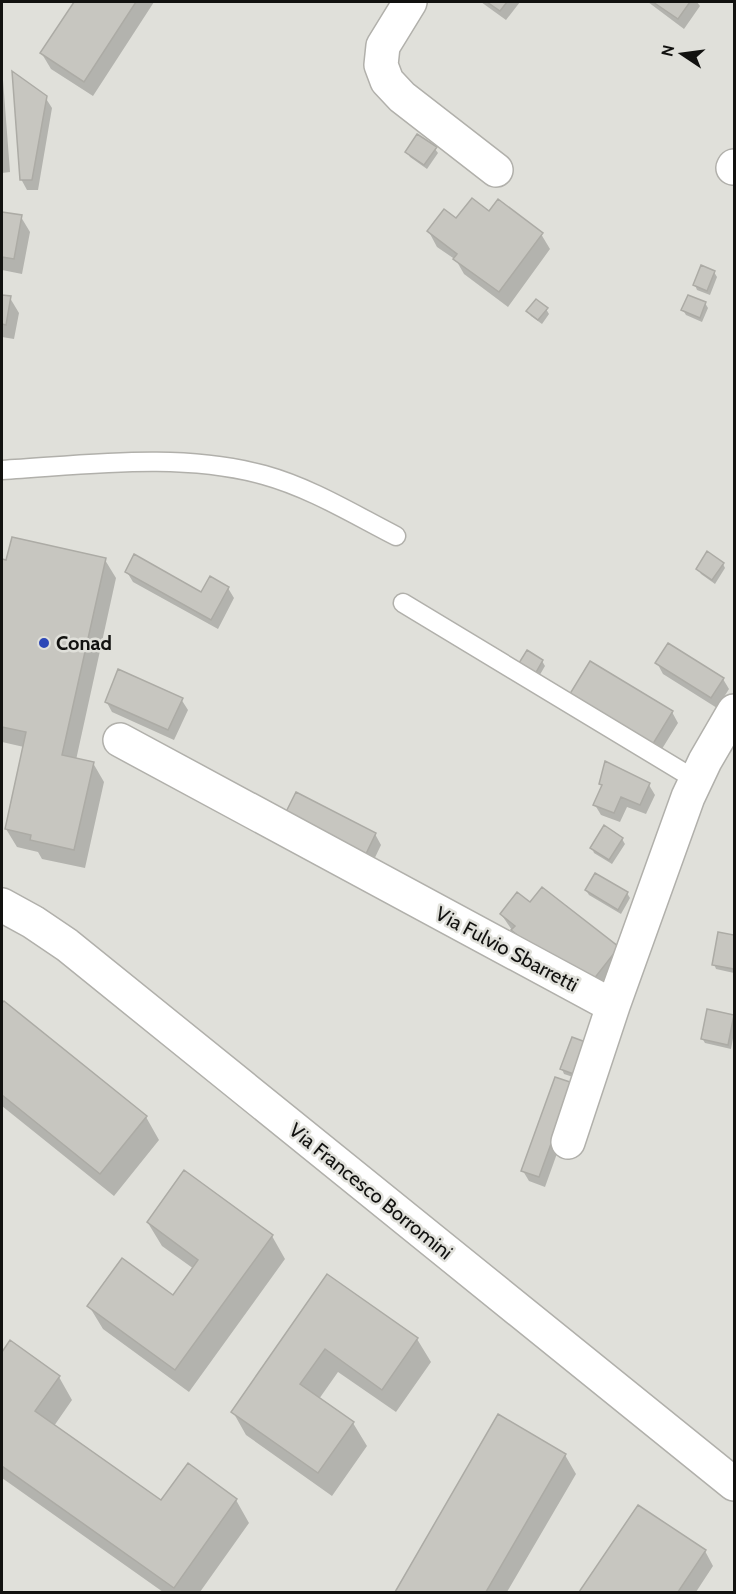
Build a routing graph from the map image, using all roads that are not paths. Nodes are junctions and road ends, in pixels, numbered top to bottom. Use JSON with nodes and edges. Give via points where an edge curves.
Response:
{"nodes":[{"id":1,"x":410,"y":2,"type":"edge"},
{"id":2,"x":496,"y":170,"type":"dead end"},
{"id":3,"x":2,"y":470,"type":"edge"},
{"id":4,"x":396,"y":536,"type":"dead end"},
{"id":5,"x":403,"y":603,"type":"dead end"},
{"id":6,"x":735,"y":711,"type":"edge"},
{"id":7,"x":120,"y":740,"type":"dead end"},
{"id":8,"x":696,"y":780,"type":"junction"},
{"id":9,"x":2,"y":905,"type":"edge"},
{"id":10,"x":613,"y":1006,"type":"junction"},
{"id":11,"x":568,"y":1142,"type":"dead end"},
{"id":12,"x":735,"y":1484,"type":"edge"}],
"edges":[{"from":1,"to":2,"type":"street","via":[[383,46],[381,65],[387,81]]},
{"from":3,"to":4,"type":"lane","via":[[159,461],[241,470],[306,490]]},
{"from":5,"to":8,"type":"lane"},
{"from":6,"to":8,"type":"street"},
{"from":7,"to":10,"type":"street","name":"Via Fulvio Sbarretti"},
{"from":8,"to":10,"type":"street"},
{"from":9,"to":12,"type":"street","name":"Via Francesco Borromini","via":[[67,945]]},
{"from":10,"to":11,"type":"street"}]}
